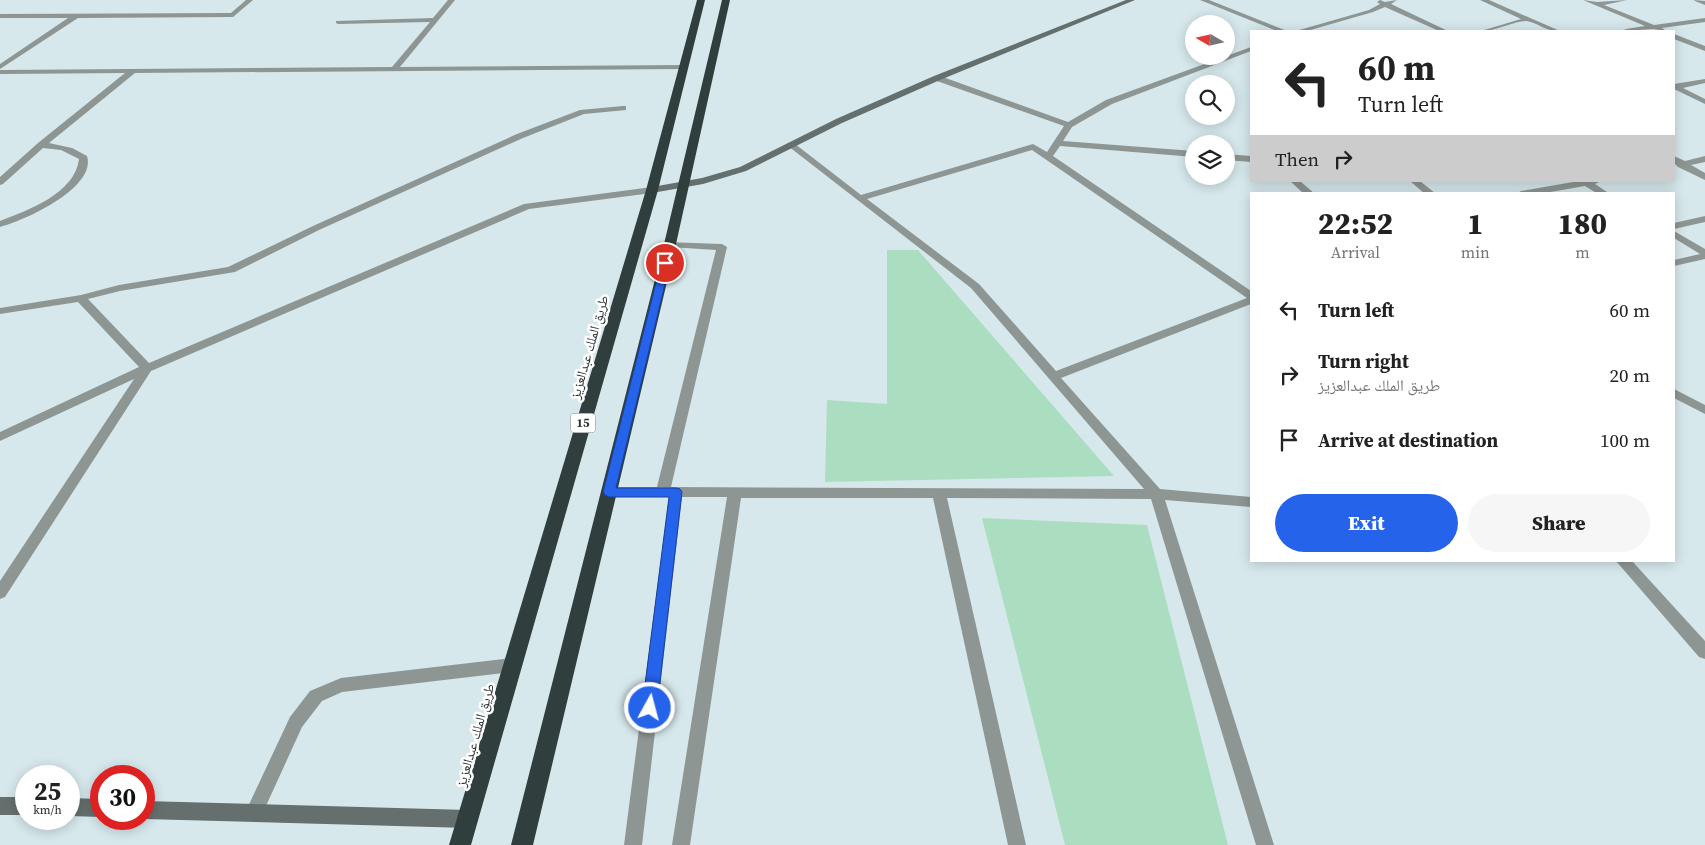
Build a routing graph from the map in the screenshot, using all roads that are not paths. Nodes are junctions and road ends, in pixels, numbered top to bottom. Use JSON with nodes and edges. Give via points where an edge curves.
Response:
{"nodes":[{"id":1,"x":250,"y":0,"type":"edge"},
{"id":2,"x":452,"y":0,"type":"edge"},
{"id":3,"x":701,"y":0,"type":"edge"},
{"id":4,"x":726,"y":0,"type":"edge"},
{"id":5,"x":1132,"y":0,"type":"edge"},
{"id":6,"x":1203,"y":0,"type":"edge"},
{"id":7,"x":1375,"y":0,"type":"edge"},
{"id":8,"x":1394,"y":0,"type":"edge"},
{"id":9,"x":1482,"y":0,"type":"edge"},
{"id":10,"x":1586,"y":0,"type":"edge"},
{"id":11,"x":1624,"y":0,"type":"edge"},
{"id":12,"x":1697,"y":0,"type":"edge"},
{"id":13,"x":1705,"y":3,"type":"edge"},
{"id":14,"x":1383,"y":4,"type":"junction"},
{"id":15,"x":1597,"y":4,"type":"junction"},
{"id":16,"x":77,"y":15,"type":"junction"},
{"id":17,"x":0,"y":16,"type":"edge"},
{"id":18,"x":1527,"y":19,"type":"junction"},
{"id":19,"x":435,"y":20,"type":"junction"},
{"id":20,"x":1705,"y":20,"type":"edge"},
{"id":21,"x":338,"y":22,"type":"dead end"},
{"id":22,"x":1654,"y":27,"type":"junction"},
{"id":23,"x":1280,"y":30,"type":"edge"},
{"id":24,"x":1304,"y":30,"type":"edge"},
{"id":25,"x":1442,"y":30,"type":"edge"},
{"id":26,"x":1488,"y":30,"type":"edge"},
{"id":27,"x":1554,"y":30,"type":"edge"},
{"id":28,"x":1633,"y":30,"type":"edge"},
{"id":29,"x":1662,"y":30,"type":"edge"},
{"id":30,"x":1675,"y":36,"type":"edge"},
{"id":31,"x":1250,"y":49,"type":"edge"},
{"id":32,"x":1705,"y":49,"type":"edge"},
{"id":33,"x":0,"y":67,"type":"edge"},
{"id":34,"x":684,"y":67,"type":"junction"},
{"id":35,"x":395,"y":68,"type":"junction"},
{"id":36,"x":133,"y":70,"type":"junction"},
{"id":37,"x":0,"y":72,"type":"edge"},
{"id":38,"x":937,"y":78,"type":"junction"},
{"id":39,"x":1705,"y":81,"type":"edge"},
{"id":40,"x":1675,"y":87,"type":"edge"},
{"id":41,"x":1675,"y":87,"type":"edge"},
{"id":42,"x":1705,"y":102,"type":"edge"},
{"id":43,"x":623,"y":108,"type":"dead end"},
{"id":44,"x":1069,"y":125,"type":"junction"},
{"id":45,"x":1057,"y":143,"type":"junction"},
{"id":46,"x":41,"y":145,"type":"junction"},
{"id":47,"x":792,"y":146,"type":"junction"},
{"id":48,"x":1185,"y":153,"type":"edge"},
{"id":49,"x":1048,"y":157,"type":"junction"},
{"id":50,"x":1235,"y":158,"type":"edge"},
{"id":51,"x":1250,"y":159,"type":"edge"},
{"id":52,"x":1705,"y":159,"type":"edge"},
{"id":53,"x":1679,"y":165,"type":"edge"},
{"id":54,"x":1705,"y":177,"type":"edge"},
{"id":55,"x":0,"y":182,"type":"edge"},
{"id":56,"x":1295,"y":182,"type":"edge"},
{"id":57,"x":1415,"y":182,"type":"edge"},
{"id":58,"x":1589,"y":182,"type":"edge"},
{"id":59,"x":684,"y":184,"type":"junction"},
{"id":60,"x":652,"y":190,"type":"junction"},
{"id":61,"x":1308,"y":192,"type":"edge"},
{"id":62,"x":1428,"y":192,"type":"edge"},
{"id":63,"x":1532,"y":192,"type":"edge"},
{"id":64,"x":1602,"y":192,"type":"edge"},
{"id":65,"x":860,"y":198,"type":"junction"},
{"id":66,"x":1705,"y":219,"type":"edge"},
{"id":67,"x":0,"y":224,"type":"edge"},
{"id":68,"x":1675,"y":226,"type":"edge"},
{"id":69,"x":1675,"y":235,"type":"edge"},
{"id":70,"x":670,"y":244,"type":"junction"},
{"id":71,"x":1705,"y":255,"type":"edge"},
{"id":72,"x":1675,"y":263,"type":"edge"},
{"id":73,"x":1250,"y":297,"type":"edge"},
{"id":74,"x":81,"y":298,"type":"junction"},
{"id":75,"x":1250,"y":298,"type":"edge"},
{"id":76,"x":0,"y":311,"type":"edge"},
{"id":77,"x":147,"y":368,"type":"junction"},
{"id":78,"x":1054,"y":376,"type":"junction"},
{"id":79,"x":1675,"y":394,"type":"edge"},
{"id":80,"x":1705,"y":410,"type":"edge"},
{"id":81,"x":0,"y":437,"type":"edge"},
{"id":82,"x":609,"y":492,"type":"junction"},
{"id":83,"x":669,"y":492,"type":"junction"},
{"id":84,"x":734,"y":492,"type":"junction"},
{"id":85,"x":939,"y":493,"type":"junction"},
{"id":86,"x":1156,"y":494,"type":"junction"},
{"id":87,"x":1250,"y":502,"type":"edge"},
{"id":88,"x":1624,"y":562,"type":"edge"},
{"id":89,"x":0,"y":594,"type":"edge"},
{"id":90,"x":1705,"y":652,"type":"edge"},
{"id":91,"x":512,"y":665,"type":"junction"},
{"id":92,"x":0,"y":806,"type":"edge"},
{"id":93,"x":15,"y":806,"type":"edge"},
{"id":94,"x":155,"y":810,"type":"edge"},
{"id":95,"x":254,"y":813,"type":"junction"},
{"id":96,"x":468,"y":819,"type":"junction"},
{"id":97,"x":460,"y":845,"type":"edge"},
{"id":98,"x":522,"y":845,"type":"edge"},
{"id":99,"x":633,"y":845,"type":"edge"},
{"id":100,"x":681,"y":845,"type":"edge"},
{"id":101,"x":1017,"y":845,"type":"edge"},
{"id":102,"x":1265,"y":845,"type":"edge"}],
"edges":[{"from":1,"to":16,"type":"street","via":[[234,15]]},
{"from":2,"to":19,"type":"street"},
{"from":3,"to":34,"type":"highway","name":"طريق الملك عبدالعزيز","number":"15"},
{"from":4,"to":59,"type":"highway"},
{"from":5,"to":38,"type":"street"},
{"from":6,"to":23,"type":"street"},
{"from":7,"to":14,"type":"street"},
{"from":8,"to":14,"type":"street"},
{"from":9,"to":18,"type":"street"},
{"from":10,"to":15,"type":"street"},
{"from":11,"to":15,"type":"street"},
{"from":12,"to":13,"type":"street"},
{"from":14,"to":24,"type":"street","via":[[1370,11]]},
{"from":14,"to":25,"type":"street"},
{"from":15,"to":22,"type":"street"},
{"from":16,"to":17,"type":"street"},
{"from":16,"to":33,"type":"street"},
{"from":18,"to":26,"type":"street"},
{"from":18,"to":27,"type":"street"},
{"from":19,"to":21,"type":"street"},
{"from":19,"to":35,"type":"street"},
{"from":20,"to":22,"type":"street"},
{"from":22,"to":28,"type":"street"},
{"from":22,"to":29,"type":"street"},
{"from":30,"to":32,"type":"street"},
{"from":31,"to":44,"type":"street","via":[[1109,102]]},
{"from":34,"to":35,"type":"street"},
{"from":34,"to":60,"type":"highway","name":"طريق الملك عبدالعزيز","number":"15"},
{"from":35,"to":36,"type":"street"},
{"from":36,"to":37,"type":"street"},
{"from":36,"to":46,"type":"street"},
{"from":38,"to":44,"type":"street"},
{"from":38,"to":47,"type":"street","via":[[839,121]]},
{"from":39,"to":40,"type":"street"},
{"from":41,"to":42,"type":"street"},
{"from":43,"to":74,"type":"street","via":[[583,112],[520,136],[231,270],[119,288]]},
{"from":44,"to":45,"type":"street"},
{"from":45,"to":48,"type":"street"},
{"from":45,"to":49,"type":"street"},
{"from":46,"to":55,"type":"street"},
{"from":46,"to":67,"type":"street","via":[[75,151],[84,158],[85,167],[79,177],[47,203]]},
{"from":47,"to":59,"type":"street","via":[[742,168]]},
{"from":47,"to":65,"type":"street"},
{"from":49,"to":65,"type":"street","via":[[1033,147]]},
{"from":49,"to":73,"type":"street"},
{"from":50,"to":51,"type":"street"},
{"from":52,"to":53,"type":"street"},
{"from":53,"to":54,"type":"street"},
{"from":56,"to":61,"type":"street"},
{"from":57,"to":62,"type":"street"},
{"from":58,"to":63,"type":"street"},
{"from":58,"to":64,"type":"street"},
{"from":59,"to":60,"type":"street"},
{"from":59,"to":70,"type":"highway"},
{"from":60,"to":77,"type":"street","via":[[527,206]]},
{"from":60,"to":91,"type":"highway","name":"طريق الملك عبدالعزيز","number":"15"},
{"from":65,"to":78,"type":"street","via":[[975,286]]},
{"from":66,"to":68,"type":"street"},
{"from":69,"to":71,"type":"street"},
{"from":70,"to":82,"type":"highway"},
{"from":70,"to":83,"type":"street","via":[[722,247]]},
{"from":71,"to":72,"type":"street"},
{"from":74,"to":76,"type":"street"},
{"from":74,"to":77,"type":"street"},
{"from":75,"to":78,"type":"street"},
{"from":77,"to":81,"type":"street"},
{"from":77,"to":89,"type":"street"},
{"from":78,"to":86,"type":"street"},
{"from":79,"to":80,"type":"street"},
{"from":82,"to":83,"type":"street"},
{"from":82,"to":98,"type":"highway"},
{"from":83,"to":84,"type":"street"},
{"from":83,"to":99,"type":"street"},
{"from":84,"to":85,"type":"street"},
{"from":84,"to":100,"type":"street"},
{"from":85,"to":86,"type":"street"},
{"from":85,"to":101,"type":"street"},
{"from":86,"to":87,"type":"street"},
{"from":86,"to":102,"type":"street"},
{"from":88,"to":90,"type":"street"},
{"from":91,"to":95,"type":"street","via":[[341,685],[316,696],[296,722]]},
{"from":91,"to":96,"type":"highway","name":"طريق الملك عبدالعزيز","number":"15"},
{"from":92,"to":93,"type":"street"},
{"from":94,"to":95,"type":"street"},
{"from":95,"to":96,"type":"street"},
{"from":96,"to":97,"type":"highway","name":"طريق الملك عبدالعزيز","number":"15"}]}
